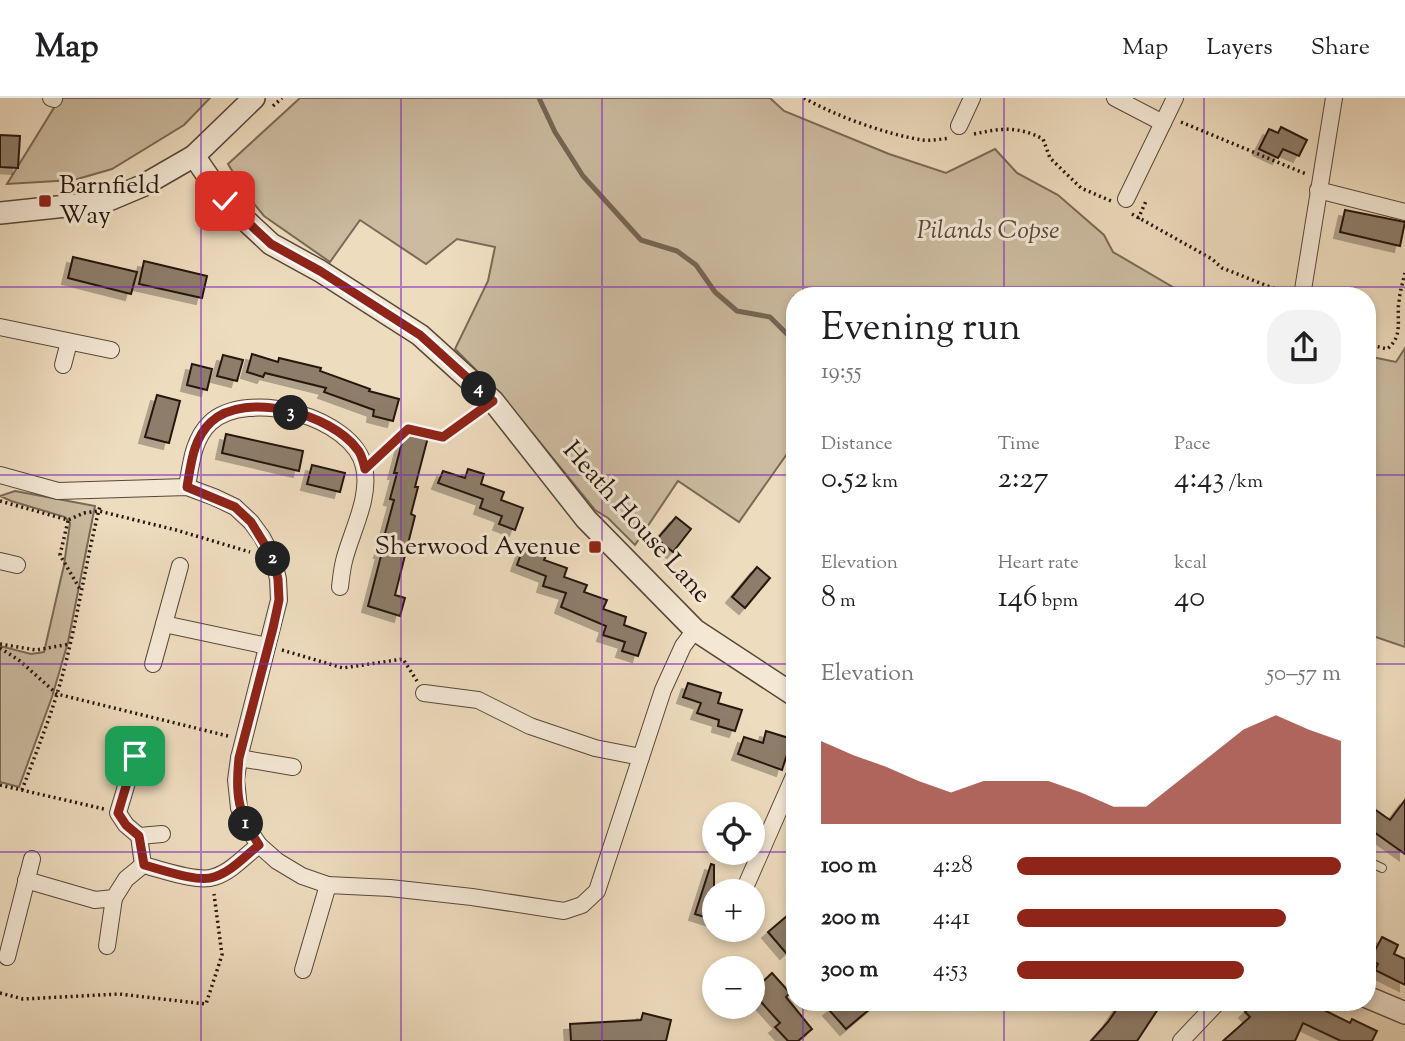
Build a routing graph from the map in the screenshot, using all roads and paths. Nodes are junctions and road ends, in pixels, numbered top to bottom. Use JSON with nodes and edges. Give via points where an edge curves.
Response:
{"nodes":[{"id":1,"x":254,"y":98,"type":"edge"},
{"id":2,"x":803,"y":98,"type":"edge"},
{"id":3,"x":972,"y":98,"type":"edge"},
{"id":4,"x":1115,"y":98,"type":"edge"},
{"id":5,"x":1175,"y":98,"type":"edge"},
{"id":6,"x":1334,"y":98,"type":"edge"},
{"id":7,"x":1163,"y":122,"type":"junction"},
{"id":8,"x":959,"y":126,"type":"dead end"},
{"id":9,"x":194,"y":156,"type":"junction"},
{"id":10,"x":1320,"y":185,"type":"junction"},
{"id":11,"x":1122,"y":204,"type":"junction"},
{"id":12,"x":0,"y":212,"type":"edge"},
{"id":13,"x":1405,"y":212,"type":"edge"},
{"id":14,"x":1405,"y":273,"type":"edge"},
{"id":15,"x":1270,"y":287,"type":"edge"},
{"id":16,"x":1303,"y":287,"type":"edge"},
{"id":17,"x":0,"y":327,"type":"edge"},
{"id":18,"x":69,"y":342,"type":"junction"},
{"id":19,"x":1376,"y":346,"type":"edge"},
{"id":20,"x":111,"y":350,"type":"dead end"},
{"id":21,"x":63,"y":365,"type":"dead end"},
{"id":22,"x":493,"y":401,"type":"junction"},
{"id":23,"x":365,"y":469,"type":"junction"},
{"id":24,"x":0,"y":475,"type":"edge"},
{"id":25,"x":187,"y":487,"type":"junction"},
{"id":26,"x":104,"y":490,"type":"junction"},
{"id":27,"x":0,"y":500,"type":"edge"},
{"id":28,"x":99,"y":511,"type":"junction"},
{"id":29,"x":68,"y":520,"type":"junction"},
{"id":30,"x":327,"y":557,"type":"dead end"},
{"id":31,"x":273,"y":558,"type":"junction"},
{"id":32,"x":0,"y":561,"type":"edge"},
{"id":33,"x":344,"y":562,"type":"junction"},
{"id":34,"x":16,"y":565,"type":"dead end"},
{"id":35,"x":180,"y":566,"type":"dead end"},
{"id":36,"x":340,"y":587,"type":"dead end"},
{"id":37,"x":80,"y":589,"type":"junction"},
{"id":38,"x":164,"y":624,"type":"junction"},
{"id":39,"x":695,"y":630,"type":"junction"},
{"id":40,"x":70,"y":644,"type":"junction"},
{"id":41,"x":0,"y":646,"type":"edge"},
{"id":42,"x":267,"y":646,"type":"junction"},
{"id":43,"x":153,"y":664,"type":"dead end"},
{"id":44,"x":786,"y":690,"type":"edge"},
{"id":45,"x":424,"y":693,"type":"joint"},
{"id":46,"x":57,"y":694,"type":"junction"},
{"id":47,"x":243,"y":740,"type":"junction"},
{"id":48,"x":135,"y":756,"type":"dead end"},
{"id":49,"x":641,"y":757,"type":"junction"},
{"id":50,"x":239,"y":758,"type":"junction"},
{"id":51,"x":293,"y":767,"type":"dead end"},
{"id":52,"x":0,"y":785,"type":"edge"},
{"id":53,"x":22,"y":790,"type":"junction"},
{"id":54,"x":786,"y":794,"type":"edge"},
{"id":55,"x":118,"y":813,"type":"junction"},
{"id":56,"x":162,"y":834,"type":"dead end"},
{"id":57,"x":139,"y":836,"type":"junction"},
{"id":58,"x":259,"y":845,"type":"junction"},
{"id":59,"x":32,"y":859,"type":"dead end"},
{"id":60,"x":144,"y":865,"type":"junction"},
{"id":61,"x":1376,"y":865,"type":"edge"},
{"id":62,"x":1382,"y":868,"type":"dead end"},
{"id":63,"x":212,"y":878,"type":"junction"},
{"id":64,"x":749,"y":879,"type":"edge"},
{"id":65,"x":26,"y":880,"type":"junction"},
{"id":66,"x":328,"y":886,"type":"junction"},
{"id":67,"x":114,"y":898,"type":"junction"},
{"id":68,"x":107,"y":946,"type":"dead end"},
{"id":69,"x":7,"y":957,"type":"dead end"},
{"id":70,"x":303,"y":970,"type":"dead end"},
{"id":71,"x":0,"y":993,"type":"edge"},
{"id":72,"x":1376,"y":1001,"type":"edge"},
{"id":73,"x":1209,"y":1011,"type":"edge"},
{"id":74,"x":1405,"y":1013,"type":"edge"},
{"id":75,"x":1181,"y":1041,"type":"edge"}],
"edges":[{"from":1,"to":9,"type":"street"},
{"from":2,"to":11,"type":"path","via":[[865,124],[925,140],[1025,130],[1043,139],[1050,158],[1081,188]]},
{"from":3,"to":8,"type":"street"},
{"from":4,"to":7,"type":"street"},
{"from":5,"to":7,"type":"street"},
{"from":6,"to":10,"type":"street"},
{"from":7,"to":10,"type":"path","via":[[1183,122]]},
{"from":7,"to":11,"type":"street"},
{"from":9,"to":12,"type":"street","via":[[104,202]]},
{"from":9,"to":22,"type":"street","name":"Heath House Lane","via":[[225,201],[271,244],[420,335]]},
{"from":10,"to":13,"type":"street"},
{"from":10,"to":16,"type":"street"},
{"from":11,"to":15,"type":"path","via":[[1222,268]]},
{"from":14,"to":19,"type":"path","via":[[1398,304],[1399,332],[1387,349]]},
{"from":17,"to":18,"type":"street"},
{"from":18,"to":20,"type":"street"},
{"from":18,"to":21,"type":"street"},
{"from":22,"to":23,"type":"path","via":[[443,437],[408,429]]},
{"from":22,"to":39,"type":"street","name":"Heath House Lane","via":[[586,519]]},
{"from":23,"to":25,"type":"street","via":[[359,451],[326,424],[275,408],[252,407],[221,414],[209,423],[197,439]]},
{"from":23,"to":33,"type":"street","via":[[364,496]]},
{"from":24,"to":26,"type":"street","via":[[58,491]]},
{"from":25,"to":26,"type":"street"},
{"from":25,"to":31,"type":"street","via":[[235,507],[251,522]]},
{"from":26,"to":28,"type":"path"},
{"from":27,"to":29,"type":"path"},
{"from":28,"to":29,"type":"path"},
{"from":28,"to":31,"type":"path"},
{"from":28,"to":37,"type":"path"},
{"from":29,"to":37,"type":"path","via":[[60,555]]},
{"from":30,"to":33,"type":"street"},
{"from":31,"to":42,"type":"street","via":[[279,600]]},
{"from":32,"to":34,"type":"street"},
{"from":33,"to":36,"type":"street"},
{"from":35,"to":38,"type":"street"},
{"from":37,"to":40,"type":"path"},
{"from":38,"to":42,"type":"street"},
{"from":38,"to":43,"type":"street"},
{"from":39,"to":44,"type":"street","name":"Heath House Lane"},
{"from":39,"to":49,"type":"street","via":[[663,690]]},
{"from":40,"to":41,"type":"path","via":[[36,650]]},
{"from":40,"to":46,"type":"path"},
{"from":41,"to":46,"type":"path"},
{"from":42,"to":45,"type":"path","via":[[343,668],[403,659]]},
{"from":42,"to":47,"type":"street"},
{"from":45,"to":49,"type":"street","via":[[478,699],[543,731]]},
{"from":46,"to":47,"type":"path"},
{"from":46,"to":53,"type":"path"},
{"from":47,"to":50,"type":"street"},
{"from":48,"to":55,"type":"street"},
{"from":49,"to":66,"type":"street","via":[[597,891],[582,905],[564,911],[444,894]]},
{"from":50,"to":51,"type":"street"},
{"from":50,"to":58,"type":"street","via":[[239,808]]},
{"from":52,"to":53,"type":"path"},
{"from":53,"to":55,"type":"path"},
{"from":54,"to":64,"type":"street"},
{"from":55,"to":57,"type":"street"},
{"from":56,"to":57,"type":"street"},
{"from":57,"to":60,"type":"street"},
{"from":58,"to":63,"type":"street"},
{"from":58,"to":66,"type":"street","via":[[302,876]]},
{"from":59,"to":65,"type":"street"},
{"from":60,"to":63,"type":"street"},
{"from":60,"to":67,"type":"street","via":[[126,879]]},
{"from":61,"to":62,"type":"lane"},
{"from":63,"to":71,"type":"path","via":[[222,956],[206,1004],[119,993],[23,999]]},
{"from":65,"to":67,"type":"street","via":[[95,900]]},
{"from":65,"to":69,"type":"street"},
{"from":66,"to":70,"type":"street"},
{"from":67,"to":68,"type":"street"},
{"from":72,"to":74,"type":"street"},
{"from":73,"to":75,"type":"street"}]}
